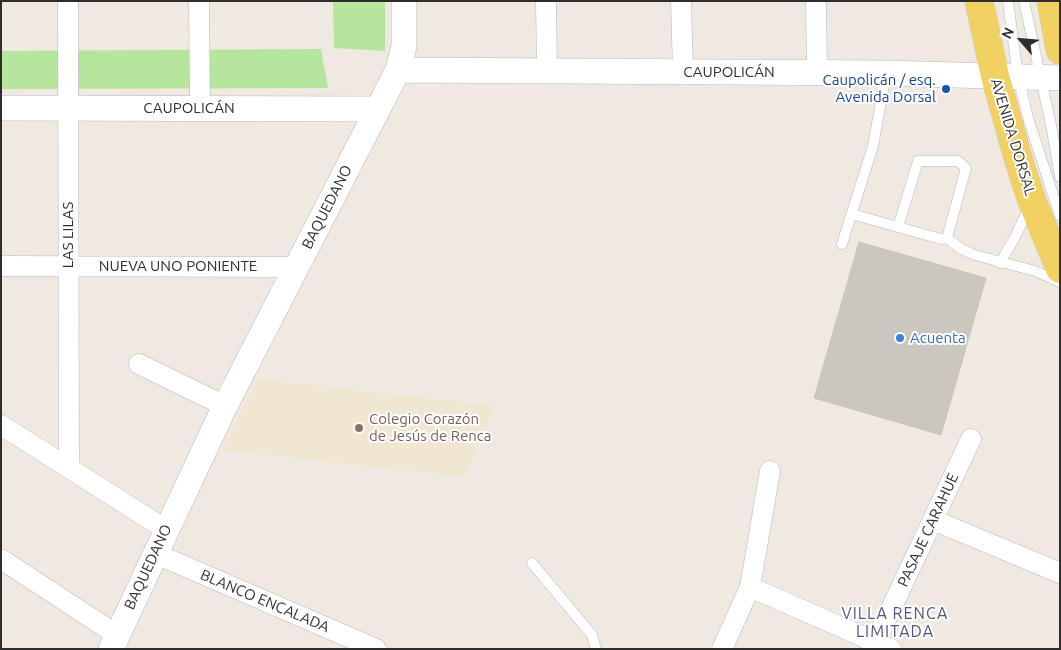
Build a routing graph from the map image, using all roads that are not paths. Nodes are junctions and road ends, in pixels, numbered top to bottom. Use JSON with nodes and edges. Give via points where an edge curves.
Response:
{"nodes":[{"id":1,"x":68,"y":1,"type":"edge"},
{"id":2,"x":200,"y":1,"type":"edge"},
{"id":3,"x":404,"y":1,"type":"edge"},
{"id":4,"x":546,"y":1,"type":"edge"},
{"id":5,"x":681,"y":1,"type":"edge"},
{"id":6,"x":816,"y":1,"type":"edge"},
{"id":7,"x":979,"y":1,"type":"edge"},
{"id":8,"x":1008,"y":1,"type":"edge"},
{"id":9,"x":1024,"y":1,"type":"edge"},
{"id":10,"x":1051,"y":1,"type":"edge"},
{"id":11,"x":1060,"y":50,"type":"edge"},
{"id":12,"x":398,"y":70,"type":"junction"},
{"id":13,"x":547,"y":71,"type":"junction"},
{"id":14,"x":683,"y":72,"type":"junction"},
{"id":15,"x":817,"y":73,"type":"junction"},
{"id":16,"x":886,"y":73,"type":"junction"},
{"id":17,"x":1028,"y":77,"type":"edge"},
{"id":18,"x":1,"y":108,"type":"edge"},
{"id":19,"x":68,"y":108,"type":"junction"},
{"id":20,"x":200,"y":108,"type":"junction"},
{"id":21,"x":377,"y":109,"type":"junction"},
{"id":22,"x":1060,"y":177,"type":"edge"},
{"id":23,"x":1032,"y":201,"type":"junction"},
{"id":24,"x":852,"y":214,"type":"junction"},
{"id":25,"x":1060,"y":216,"type":"edge"},
{"id":26,"x":898,"y":227,"type":"junction"},
{"id":27,"x":947,"y":238,"type":"junction"},
{"id":28,"x":842,"y":244,"type":"dead end"},
{"id":29,"x":1000,"y":263,"type":"junction"},
{"id":30,"x":1,"y":266,"type":"edge"},
{"id":31,"x":68,"y":266,"type":"junction"},
{"id":32,"x":295,"y":267,"type":"junction"},
{"id":33,"x":1060,"y":269,"type":"edge"},
{"id":34,"x":1060,"y":282,"type":"edge"},
{"id":35,"x":139,"y":364,"type":"dead end"},
{"id":36,"x":225,"y":406,"type":"junction"},
{"id":37,"x":1,"y":425,"type":"edge"},
{"id":38,"x":971,"y":439,"type":"dead end"},
{"id":39,"x":69,"y":468,"type":"junction"},
{"id":40,"x":770,"y":471,"type":"dead end"},
{"id":41,"x":933,"y":520,"type":"junction"},
{"id":42,"x":165,"y":529,"type":"junction"},
{"id":43,"x":154,"y":553,"type":"junction"},
{"id":44,"x":1,"y":559,"type":"edge"},
{"id":45,"x":532,"y":563,"type":"dead end"},
{"id":46,"x":1060,"y":573,"type":"edge"},
{"id":47,"x":750,"y":588,"type":"junction"},
{"id":48,"x":114,"y":642,"type":"edge"},
{"id":49,"x":880,"y":647,"type":"edge"},
{"id":50,"x":376,"y":649,"type":"edge"},
{"id":51,"x":596,"y":649,"type":"edge"},
{"id":52,"x":722,"y":649,"type":"edge"}],
"edges":[{"from":1,"to":19,"type":"street","name":"LAS LILAS"},
{"from":2,"to":20,"type":"street"},
{"from":3,"to":12,"type":"street","name":"BAQUEDANO","via":[[404,46]]},
{"from":4,"to":13,"type":"street"},
{"from":5,"to":14,"type":"street"},
{"from":6,"to":15,"type":"street"},
{"from":7,"to":17,"type":"main road","name":"AVENIDA DORSAL"},
{"from":8,"to":17,"type":"lane"},
{"from":9,"to":17,"type":"lane"},
{"from":10,"to":11,"type":"main road"},
{"from":12,"to":13,"type":"street","name":"CAUPOLICÁN"},
{"from":12,"to":21,"type":"street","name":"BAQUEDANO"},
{"from":13,"to":14,"type":"street","name":"CAUPOLICÁN"},
{"from":14,"to":15,"type":"street","name":"CAUPOLICÁN"},
{"from":15,"to":16,"type":"street","name":"CAUPOLICÁN"},
{"from":16,"to":17,"type":"street","name":"CAUPOLICÁN"},
{"from":16,"to":24,"type":"lane","via":[[873,146]]},
{"from":17,"to":22,"type":"lane"},
{"from":17,"to":23,"type":"main road","name":"AVENIDA DORSAL"},
{"from":17,"to":25,"type":"lane","via":[[1029,121]]},
{"from":18,"to":19,"type":"street","name":"CAUPOLICÁN"},
{"from":19,"to":20,"type":"street","name":"CAUPOLICÁN"},
{"from":19,"to":31,"type":"street","name":"LAS LILAS"},
{"from":20,"to":21,"type":"street","name":"CAUPOLICÁN"},
{"from":21,"to":32,"type":"street","name":"BAQUEDANO"},
{"from":23,"to":29,"type":"lane"},
{"from":23,"to":33,"type":"main road","name":"AVENIDA DORSAL"},
{"from":24,"to":26,"type":"lane"},
{"from":24,"to":28,"type":"lane"},
{"from":26,"to":27,"type":"lane"},
{"from":26,"to":27,"type":"lane","via":[[918,161],[958,161],[966,168]]},
{"from":27,"to":29,"type":"lane","via":[[961,249]]},
{"from":29,"to":34,"type":"lane","via":[[1035,271]]},
{"from":30,"to":31,"type":"street","name":"NUEVA UNO PONIENTE"},
{"from":31,"to":32,"type":"street","name":"NUEVA UNO PONIENTE"},
{"from":31,"to":39,"type":"street","name":"LAS LILAS"},
{"from":32,"to":36,"type":"street","name":"BAQUEDANO"},
{"from":35,"to":36,"type":"street"},
{"from":36,"to":42,"type":"street","name":"BAQUEDANO"},
{"from":37,"to":39,"type":"street"},
{"from":38,"to":41,"type":"street","name":"PASAJE CARAHUE"},
{"from":39,"to":42,"type":"street"},
{"from":40,"to":47,"type":"street"},
{"from":41,"to":46,"type":"street"},
{"from":41,"to":49,"type":"street","name":"PASAJE CARAHUE"},
{"from":42,"to":43,"type":"street","name":"BAQUEDANO"},
{"from":43,"to":48,"type":"street","name":"BAQUEDANO"},
{"from":43,"to":50,"type":"street","name":"BLANCO ENCALADA"},
{"from":44,"to":48,"type":"street"},
{"from":45,"to":51,"type":"lane","via":[[592,635]]},
{"from":47,"to":49,"type":"street"},
{"from":47,"to":52,"type":"street"}]}
